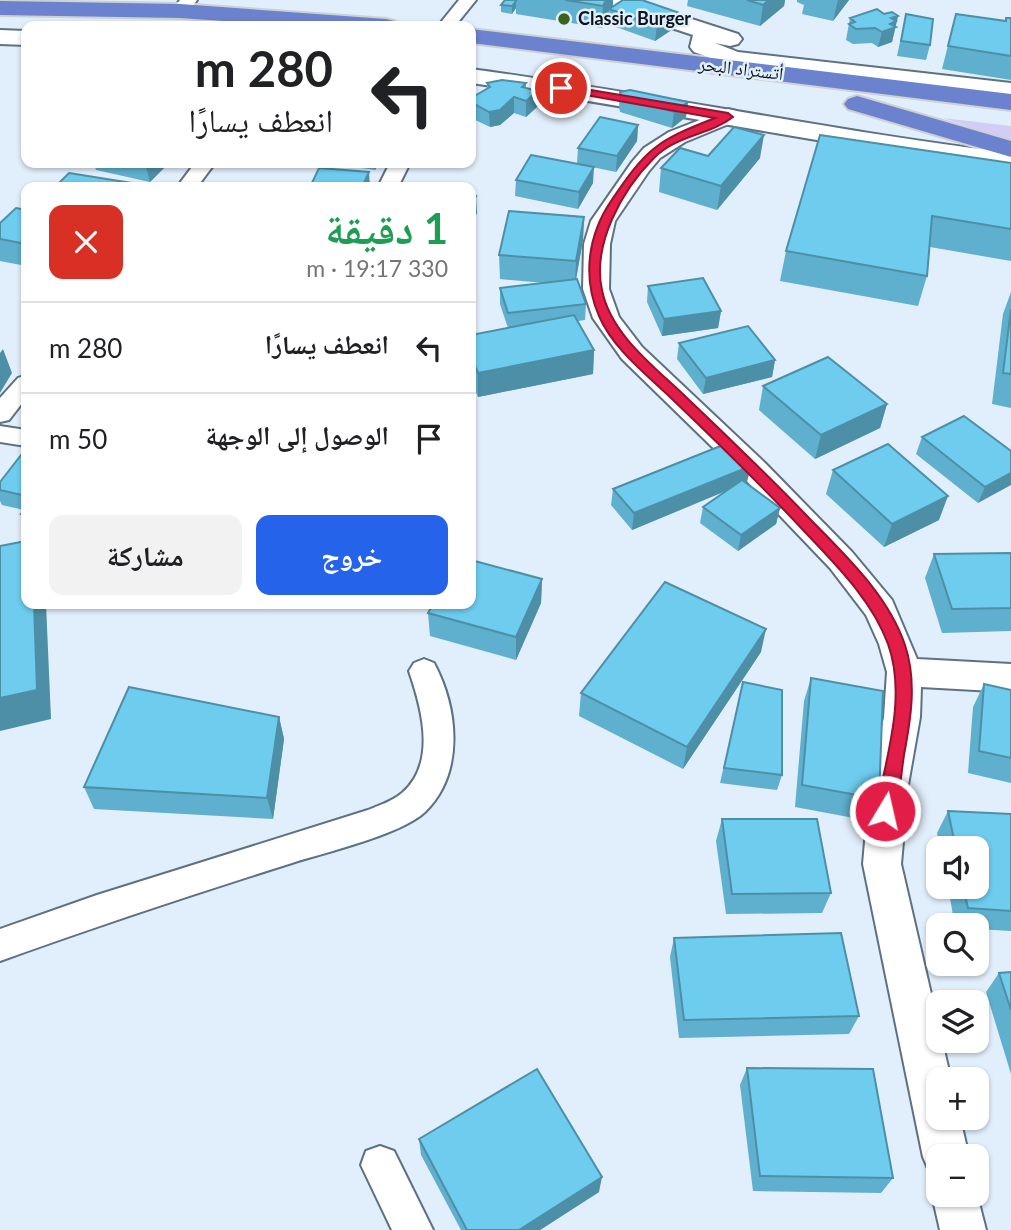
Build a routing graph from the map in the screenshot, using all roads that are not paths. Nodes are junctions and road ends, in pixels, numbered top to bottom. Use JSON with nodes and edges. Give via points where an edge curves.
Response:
{"nodes":[{"id":1,"x":468,"y":0,"type":"edge"},
{"id":2,"x":610,"y":0,"type":"edge"},
{"id":3,"x":184,"y":6,"type":"edge"},
{"id":4,"x":0,"y":8,"type":"edge"},
{"id":5,"x":336,"y":21,"type":"edge"},
{"id":6,"x":450,"y":21,"type":"edge"},
{"id":7,"x":0,"y":24,"type":"edge"},
{"id":8,"x":21,"y":24,"type":"edge"},
{"id":9,"x":0,"y":37,"type":"edge"},
{"id":10,"x":476,"y":37,"type":"edge"},
{"id":11,"x":21,"y":38,"type":"edge"},
{"id":12,"x":703,"y":39,"type":"junction"},
{"id":13,"x":541,"y":44,"type":"junction"},
{"id":14,"x":476,"y":55,"type":"edge"},
{"id":15,"x":476,"y":77,"type":"edge"},
{"id":16,"x":1011,"y":91,"type":"edge"},
{"id":17,"x":835,"y":98,"type":"junction"},
{"id":18,"x":1011,"y":102,"type":"edge"},
{"id":19,"x":728,"y":117,"type":"junction"},
{"id":20,"x":1011,"y":119,"type":"edge"},
{"id":21,"x":938,"y":125,"type":"junction"},
{"id":22,"x":1011,"y":149,"type":"edge"},
{"id":23,"x":926,"y":152,"type":"junction"},
{"id":24,"x":1011,"y":160,"type":"edge"},
{"id":25,"x":21,"y":389,"type":"edge"},
{"id":26,"x":0,"y":414,"type":"edge"},
{"id":27,"x":0,"y":434,"type":"edge"},
{"id":28,"x":21,"y":437,"type":"edge"},
{"id":29,"x":424,"y":671,"type":"dead end"},
{"id":30,"x":904,"y":672,"type":"junction"},
{"id":31,"x":1011,"y":678,"type":"edge"},
{"id":32,"x":0,"y":945,"type":"edge"},
{"id":33,"x":943,"y":1144,"type":"edge"},
{"id":34,"x":380,"y":1165,"type":"dead end"},
{"id":35,"x":957,"y":1207,"type":"edge"},
{"id":36,"x":413,"y":1230,"type":"edge"},
{"id":37,"x":962,"y":1230,"type":"edge"}],
"edges":[{"from":1,"to":6,"type":"street"},
{"from":2,"to":12,"type":"main road"},
{"from":3,"to":4,"type":"highway"},
{"from":3,"to":5,"type":"highway"},
{"from":7,"to":8,"type":"highway"},
{"from":9,"to":11,"type":"main road"},
{"from":10,"to":13,"type":"highway","name":"أتستراد البحر"},
{"from":12,"to":13,"type":"highway"},
{"from":12,"to":16,"type":"main road","via":[[749,62]]},
{"from":13,"to":18,"type":"highway","name":"أتستراد البحر"},
{"from":14,"to":17,"type":"highway","name":"أتستراد البحر"},
{"from":15,"to":19,"type":"main road"},
{"from":17,"to":20,"type":"highway","name":"أتستراد البحر"},
{"from":17,"to":21,"type":"highway"},
{"from":19,"to":23,"type":"main road"},
{"from":19,"to":30,"type":"street","via":[[677,137],[640,167],[603,221],[597,244],[596,289],[606,318],[632,353],[754,470],[865,589],[889,626]]},
{"from":21,"to":22,"type":"highway"},
{"from":21,"to":23,"type":"highway","via":[[937,140]]},
{"from":23,"to":24,"type":"main road"},
{"from":25,"to":26,"type":"street"},
{"from":27,"to":28,"type":"street"},
{"from":29,"to":32,"type":"street","via":[[435,701],[436,774],[414,802],[376,822]]},
{"from":30,"to":31,"type":"street"},
{"from":30,"to":33,"type":"street","via":[[882,864]]},
{"from":34,"to":36,"type":"street"},
{"from":35,"to":37,"type":"street"}]}
